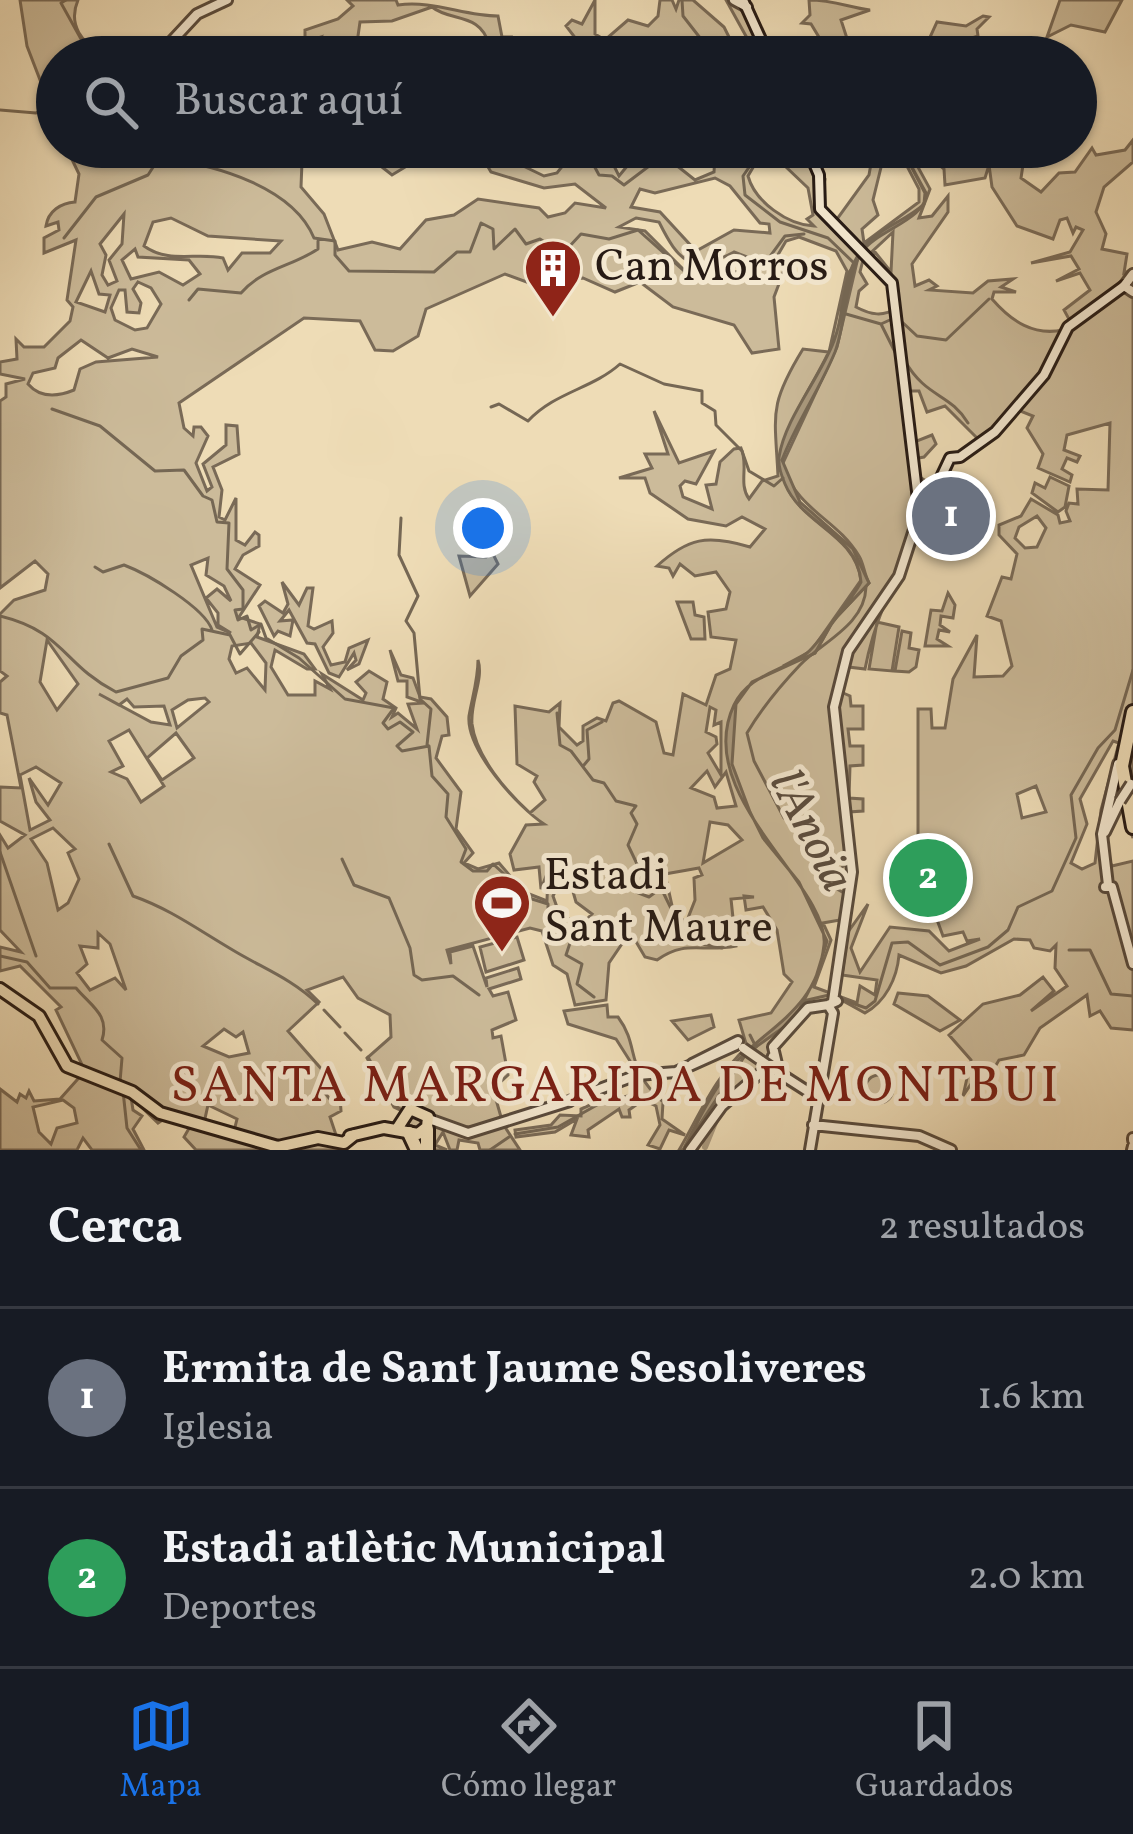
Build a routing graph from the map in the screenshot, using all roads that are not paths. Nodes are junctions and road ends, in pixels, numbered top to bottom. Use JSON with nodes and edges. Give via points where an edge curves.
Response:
{"nodes":[{"id":1,"x":227,"y":0,"type":"edge"},
{"id":2,"x":741,"y":2,"type":"edge"},
{"id":3,"x":178,"y":36,"type":"edge"},
{"id":4,"x":758,"y":36,"type":"edge"},
{"id":5,"x":816,"y":168,"type":"edge"},
{"id":6,"x":1128,"y":284,"type":"edge"},
{"id":7,"x":922,"y":505,"type":"junction"},
{"id":8,"x":1133,"y":708,"type":"edge"},
{"id":9,"x":1133,"y":722,"type":"edge"},
{"id":10,"x":1132,"y":783,"type":"edge"},
{"id":11,"x":1133,"y":815,"type":"edge"},
{"id":12,"x":1108,"y":825,"type":"junction"},
{"id":13,"x":1133,"y":827,"type":"edge"},
{"id":14,"x":1102,"y":862,"type":"junction"},
{"id":15,"x":1104,"y":873,"type":"junction"},
{"id":16,"x":1133,"y":964,"type":"edge"},
{"id":17,"x":0,"y":989,"type":"edge"},
{"id":18,"x":834,"y":1001,"type":"junction"},
{"id":19,"x":818,"y":1098,"type":"junction"},
{"id":20,"x":430,"y":1124,"type":"junction"},
{"id":21,"x":813,"y":1125,"type":"junction"},
{"id":22,"x":403,"y":1128,"type":"junction"},
{"id":23,"x":933,"y":1144,"type":"edge"},
{"id":24,"x":417,"y":1150,"type":"edge"},
{"id":25,"x":427,"y":1150,"type":"edge"},
{"id":26,"x":690,"y":1150,"type":"edge"},
{"id":27,"x":810,"y":1150,"type":"edge"},
{"id":28,"x":955,"y":1150,"type":"edge"}],
"edges":[{"from":1,"to":3,"type":"street"},
{"from":2,"to":4,"type":"street"},
{"from":5,"to":7,"type":"street","via":[[821,211],[893,286]]},
{"from":6,"to":7,"type":"street","via":[[1068,327],[1037,383],[995,432],[951,457]]},
{"from":7,"to":18,"type":"street","via":[[899,576],[848,651],[834,707],[852,872]]},
{"from":8,"to":13,"type":"highway","via":[[1122,766]]},
{"from":8,"to":14,"type":"street","via":[[1103,820]]},
{"from":9,"to":11,"type":"highway","via":[[1126,771]]},
{"from":10,"to":12,"type":"street","bridge":true},
{"from":12,"to":14,"type":"street"},
{"from":12,"to":15,"type":"street"},
{"from":14,"to":15,"type":"street"},
{"from":15,"to":16,"type":"street"},
{"from":17,"to":22,"type":"main road","via":[[38,1015],[64,1063],[162,1114],[278,1147]]},
{"from":18,"to":19,"type":"street"},
{"from":18,"to":26,"type":"street","via":[[808,1008]]},
{"from":19,"to":20,"type":"street","bridge":true,"via":[[736,1044],[670,1074],[641,1076],[471,1133]]},
{"from":19,"to":21,"type":"street"},
{"from":20,"to":22,"type":"main road"},
{"from":20,"to":22,"type":"main road","via":[[415,1108]]},
{"from":20,"to":25,"type":"highway"},
{"from":21,"to":23,"type":"street"},
{"from":21,"to":27,"type":"street"},
{"from":22,"to":24,"type":"highway"},
{"from":23,"to":28,"type":"street"}]}
